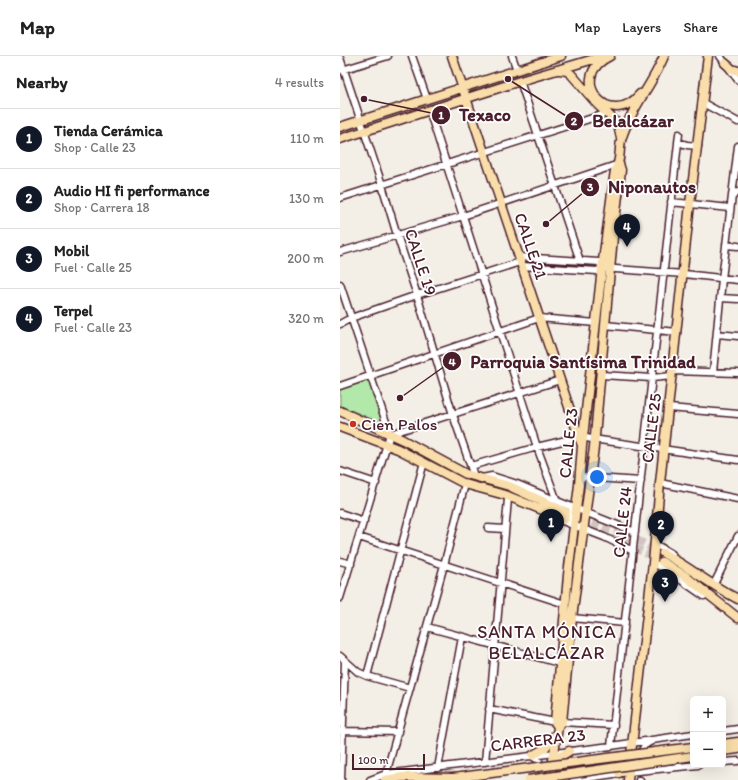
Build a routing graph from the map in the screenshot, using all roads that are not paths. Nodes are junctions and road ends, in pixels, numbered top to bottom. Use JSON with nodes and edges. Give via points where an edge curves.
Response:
{"nodes":[{"id":1,"x":388,"y":56,"type":"edge"},
{"id":2,"x":412,"y":56,"type":"edge"},
{"id":3,"x":452,"y":56,"type":"edge"},
{"id":4,"x":512,"y":56,"type":"edge"},
{"id":5,"x":561,"y":56,"type":"edge"},
{"id":6,"x":604,"y":56,"type":"edge"},
{"id":7,"x":610,"y":56,"type":"edge"},
{"id":8,"x":664,"y":56,"type":"edge"},
{"id":9,"x":708,"y":56,"type":"edge"},
{"id":10,"x":340,"y":58,"type":"edge"},
{"id":11,"x":722,"y":59,"type":"edge"},
{"id":12,"x":342,"y":70,"type":"edge"},
{"id":13,"x":517,"y":70,"type":"junction"},
{"id":14,"x":559,"y":70,"type":"junction"},
{"id":15,"x":738,"y":71,"type":"edge"},
{"id":16,"x":652,"y":79,"type":"junction"},
{"id":17,"x":738,"y":80,"type":"edge"},
{"id":18,"x":520,"y":81,"type":"junction"},
{"id":19,"x":463,"y":88,"type":"junction"},
{"id":20,"x":427,"y":99,"type":"junction"},
{"id":21,"x":466,"y":99,"type":"junction"},
{"id":22,"x":702,"y":103,"type":"junction"},
{"id":23,"x":430,"y":110,"type":"junction"},
{"id":24,"x":608,"y":113,"type":"junction"},
{"id":25,"x":360,"y":120,"type":"junction"},
{"id":26,"x":738,"y":122,"type":"edge"},
{"id":27,"x":340,"y":127,"type":"edge"},
{"id":28,"x":364,"y":132,"type":"junction"},
{"id":29,"x":679,"y":134,"type":"dead end"},
{"id":30,"x":538,"y":135,"type":"junction"},
{"id":31,"x":621,"y":138,"type":"junction"},
{"id":32,"x":340,"y":139,"type":"edge"},
{"id":33,"x":678,"y":142,"type":"junction"},
{"id":34,"x":698,"y":146,"type":"junction"},
{"id":35,"x":738,"y":146,"type":"edge"},
{"id":36,"x":484,"y":152,"type":"junction"},
{"id":37,"x":446,"y":164,"type":"junction"},
{"id":38,"x":620,"y":164,"type":"junction"},
{"id":39,"x":382,"y":184,"type":"junction"},
{"id":40,"x":555,"y":185,"type":"junction"},
{"id":41,"x":738,"y":192,"type":"edge"},
{"id":42,"x":732,"y":197,"type":"junction"},
{"id":43,"x":340,"y":198,"type":"edge"},
{"id":44,"x":671,"y":202,"type":"junction"},
{"id":45,"x":501,"y":203,"type":"junction"},
{"id":46,"x":690,"y":204,"type":"junction"},
{"id":47,"x":730,"y":208,"type":"junction"},
{"id":48,"x":463,"y":216,"type":"junction"},
{"id":49,"x":397,"y":235,"type":"junction"},
{"id":50,"x":726,"y":245,"type":"junction"},
{"id":51,"x":738,"y":246,"type":"edge"},
{"id":52,"x":340,"y":252,"type":"edge"},
{"id":53,"x":520,"y":261,"type":"junction"},
{"id":54,"x":580,"y":261,"type":"junction"},
{"id":55,"x":602,"y":268,"type":"junction"},
{"id":56,"x":610,"y":270,"type":"junction"},
{"id":57,"x":481,"y":273,"type":"junction"},
{"id":58,"x":663,"y":273,"type":"junction"},
{"id":59,"x":684,"y":274,"type":"junction"},
{"id":60,"x":722,"y":278,"type":"junction"},
{"id":61,"x":738,"y":280,"type":"edge"},
{"id":62,"x":340,"y":284,"type":"edge"},
{"id":63,"x":417,"y":295,"type":"junction"},
{"id":64,"x":342,"y":296,"type":"edge"},
{"id":65,"x":720,"y":298,"type":"junction"},
{"id":66,"x":738,"y":299,"type":"edge"},
{"id":67,"x":351,"y":318,"type":"junction"},
{"id":68,"x":539,"y":318,"type":"junction"},
{"id":69,"x":596,"y":323,"type":"junction"},
{"id":70,"x":340,"y":324,"type":"edge"},
{"id":71,"x":605,"y":325,"type":"junction"},
{"id":72,"x":657,"y":330,"type":"junction"},
{"id":73,"x":500,"y":332,"type":"junction"},
{"id":74,"x":677,"y":332,"type":"junction"},
{"id":75,"x":717,"y":334,"type":"junction"},
{"id":76,"x":738,"y":336,"type":"edge"},
{"id":77,"x":435,"y":355,"type":"junction"},
{"id":78,"x":713,"y":372,"type":"junction"},
{"id":79,"x":738,"y":373,"type":"edge"},
{"id":80,"x":673,"y":374,"type":"junction"},
{"id":81,"x":601,"y":375,"type":"junction"},
{"id":82,"x":370,"y":376,"type":"junction"},
{"id":83,"x":652,"y":378,"type":"junction"},
{"id":84,"x":560,"y":380,"type":"junction"},
{"id":85,"x":340,"y":386,"type":"edge"},
{"id":86,"x":520,"y":393,"type":"junction"},
{"id":87,"x":669,"y":408,"type":"junction"},
{"id":88,"x":340,"y":411,"type":"edge"},
{"id":89,"x":738,"y":414,"type":"edge"},
{"id":90,"x":453,"y":415,"type":"junction"},
{"id":91,"x":340,"y":427,"type":"edge"},
{"id":92,"x":390,"y":434,"type":"junction"},
{"id":93,"x":581,"y":437,"type":"junction"},
{"id":94,"x":594,"y":439,"type":"junction"},
{"id":95,"x":387,"y":445,"type":"junction"},
{"id":96,"x":582,"y":446,"type":"joint"},
{"id":97,"x":644,"y":446,"type":"junction"},
{"id":98,"x":537,"y":447,"type":"junction"},
{"id":99,"x":664,"y":449,"type":"junction"},
{"id":100,"x":738,"y":460,"type":"edge"},
{"id":101,"x":424,"y":462,"type":"junction"},
{"id":102,"x":471,"y":466,"type":"junction"},
{"id":103,"x":340,"y":471,"type":"edge"},
{"id":104,"x":478,"y":477,"type":"junction"},
{"id":105,"x":580,"y":477,"type":"junction"},
{"id":106,"x":589,"y":478,"type":"junction"},
{"id":107,"x":640,"y":481,"type":"junction"},
{"id":108,"x":376,"y":483,"type":"junction"},
{"id":109,"x":660,"y":483,"type":"junction"},
{"id":110,"x":467,"y":485,"type":"junction"},
{"id":111,"x":508,"y":499,"type":"junction"},
{"id":112,"x":738,"y":499,"type":"edge"},
{"id":113,"x":557,"y":501,"type":"junction"},
{"id":114,"x":585,"y":512,"type":"junction"},
{"id":115,"x":340,"y":513,"type":"edge"},
{"id":116,"x":570,"y":516,"type":"junction"},
{"id":117,"x":364,"y":521,"type":"junction"},
{"id":118,"x":488,"y":528,"type":"dead end"},
{"id":119,"x":583,"y":529,"type":"junction"},
{"id":120,"x":505,"y":530,"type":"junction"},
{"id":121,"x":635,"y":532,"type":"junction"},
{"id":122,"x":738,"y":536,"type":"edge"},
{"id":123,"x":359,"y":537,"type":"junction"},
{"id":124,"x":655,"y":544,"type":"junction"},
{"id":125,"x":400,"y":551,"type":"junction"},
{"id":126,"x":633,"y":551,"type":"junction"},
{"id":127,"x":579,"y":559,"type":"junction"},
{"id":128,"x":340,"y":561,"type":"edge"},
{"id":129,"x":653,"y":563,"type":"junction"},
{"id":130,"x":350,"y":564,"type":"junction"},
{"id":131,"x":444,"y":565,"type":"junction"},
{"id":132,"x":568,"y":568,"type":"junction"},
{"id":133,"x":715,"y":582,"type":"junction"},
{"id":134,"x":500,"y":583,"type":"junction"},
{"id":135,"x":340,"y":598,"type":"edge"},
{"id":136,"x":738,"y":598,"type":"edge"},
{"id":137,"x":565,"y":604,"type":"junction"},
{"id":138,"x":736,"y":617,"type":"edge"},
{"id":139,"x":572,"y":618,"type":"junction"},
{"id":140,"x":625,"y":623,"type":"junction"},
{"id":141,"x":426,"y":627,"type":"junction"},
{"id":142,"x":462,"y":637,"type":"junction"},
{"id":143,"x":495,"y":646,"type":"junction"},
{"id":144,"x":342,"y":658,"type":"edge"},
{"id":145,"x":559,"y":662,"type":"junction"},
{"id":146,"x":367,"y":676,"type":"junction"},
{"id":147,"x":410,"y":688,"type":"junction"},
{"id":148,"x":489,"y":709,"type":"junction"},
{"id":149,"x":614,"y":725,"type":"junction"},
{"id":150,"x":558,"y":726,"type":"junction"},
{"id":151,"x":738,"y":729,"type":"edge"},
{"id":152,"x":341,"y":731,"type":"edge"},
{"id":153,"x":726,"y":731,"type":"edge"},
{"id":154,"x":398,"y":732,"type":"junction"},
{"id":155,"x":633,"y":733,"type":"junction"},
{"id":156,"x":690,"y":735,"type":"edge"},
{"id":157,"x":641,"y":741,"type":"junction"},
{"id":158,"x":738,"y":742,"type":"edge"},
{"id":159,"x":632,"y":743,"type":"junction"},
{"id":160,"x":726,"y":744,"type":"edge"},
{"id":161,"x":611,"y":746,"type":"junction"},
{"id":162,"x":690,"y":747,"type":"edge"},
{"id":163,"x":738,"y":749,"type":"edge"},
{"id":164,"x":569,"y":751,"type":"junction"},
{"id":165,"x":726,"y":751,"type":"edge"},
{"id":166,"x":554,"y":753,"type":"junction"},
{"id":167,"x":531,"y":756,"type":"junction"},
{"id":168,"x":690,"y":756,"type":"edge"},
{"id":169,"x":485,"y":762,"type":"junction"},
{"id":170,"x":726,"y":762,"type":"edge"},
{"id":171,"x":553,"y":763,"type":"junction"},
{"id":172,"x":738,"y":763,"type":"edge"},
{"id":173,"x":690,"y":766,"type":"edge"},
{"id":174,"x":438,"y":768,"type":"junction"},
{"id":175,"x":656,"y":769,"type":"junction"},
{"id":176,"x":628,"y":773,"type":"edge"},
{"id":177,"x":617,"y":774,"type":"junction"},
{"id":178,"x":551,"y":776,"type":"edge"},
{"id":179,"x":386,"y":778,"type":"edge"},
{"id":180,"x":341,"y":780,"type":"edge"},
{"id":181,"x":370,"y":780,"type":"edge"},
{"id":182,"x":528,"y":780,"type":"edge"},
{"id":183,"x":540,"y":780,"type":"edge"},
{"id":184,"x":562,"y":780,"type":"edge"},
{"id":185,"x":573,"y":780,"type":"edge"},
{"id":186,"x":611,"y":780,"type":"edge"}],
"edges":[{"from":1,"to":12,"type":"street"},
{"from":2,"to":20,"type":"street"},
{"from":3,"to":19,"type":"main road","name":"CALLE 21"},
{"from":4,"to":13,"type":"street"},
{"from":5,"to":13,"type":"main road"},
{"from":6,"to":14,"type":"main road"},
{"from":7,"to":16,"type":"main road","via":[[598,63],[591,78],[594,94],[603,104],[615,108],[629,104],[636,100]]},
{"from":8,"to":16,"type":"main road"},
{"from":9,"to":22,"type":"main road","name":"CALLE 25"},
{"from":10,"to":12,"type":"street","name":"CALLE 19"},
{"from":11,"to":15,"type":"main road"},
{"from":11,"to":17,"type":"street"},
{"from":12,"to":25,"type":"street","name":"CALLE 19"},
{"from":13,"to":19,"type":"main road"},
{"from":14,"to":18,"type":"main road"},
{"from":14,"to":24,"type":"main road","via":[[571,74]]},
{"from":16,"to":31,"type":"main road","name":"CALLE 23"},
{"from":18,"to":21,"type":"main road"},
{"from":18,"to":30,"type":"street"},
{"from":19,"to":20,"type":"main road"},
{"from":19,"to":21,"type":"main road","name":"CALLE 21"},
{"from":20,"to":25,"type":"main road"},
{"from":21,"to":23,"type":"main road"},
{"from":21,"to":36,"type":"main road","name":"CALLE 21"},
{"from":22,"to":26,"type":"street"},
{"from":22,"to":34,"type":"main road","name":"CALLE 25"},
{"from":23,"to":28,"type":"main road"},
{"from":23,"to":37,"type":"street"},
{"from":24,"to":30,"type":"street"},
{"from":24,"to":31,"type":"main road","via":[[618,125]]},
{"from":25,"to":27,"type":"main road"},
{"from":25,"to":28,"type":"street","name":"CALLE 19"},
{"from":28,"to":32,"type":"main road"},
{"from":28,"to":39,"type":"street","name":"CALLE 19"},
{"from":29,"to":33,"type":"street","name":"CALLE 24"},
{"from":30,"to":36,"type":"street"},
{"from":30,"to":40,"type":"street"},
{"from":31,"to":38,"type":"main road","name":"CALLE 23"},
{"from":33,"to":34,"type":"street"},
{"from":33,"to":44,"type":"street","name":"CALLE 24"},
{"from":34,"to":46,"type":"main road","name":"CALLE 25"},
{"from":35,"to":42,"type":"street"},
{"from":36,"to":37,"type":"street"},
{"from":36,"to":45,"type":"main road","name":"CALLE 21"},
{"from":37,"to":39,"type":"street"},
{"from":37,"to":48,"type":"street"},
{"from":38,"to":40,"type":"street"},
{"from":38,"to":55,"type":"main road","name":"CALLE 23","via":[[615,170]]},
{"from":38,"to":56,"type":"main road","name":"CALLE 23"},
{"from":39,"to":43,"type":"street"},
{"from":39,"to":49,"type":"street","name":"CALLE 19"},
{"from":40,"to":45,"type":"street"},
{"from":40,"to":54,"type":"street"},
{"from":41,"to":42,"type":"street"},
{"from":42,"to":47,"type":"street"},
{"from":44,"to":46,"type":"street"},
{"from":44,"to":58,"type":"street","name":"CALLE 24"},
{"from":45,"to":48,"type":"street"},
{"from":45,"to":53,"type":"main road","name":"CALLE 21"},
{"from":46,"to":47,"type":"street"},
{"from":46,"to":59,"type":"main road","name":"CALLE 25"},
{"from":47,"to":50,"type":"street"},
{"from":48,"to":49,"type":"street"},
{"from":48,"to":57,"type":"street"},
{"from":49,"to":52,"type":"street"},
{"from":49,"to":63,"type":"street","name":"CALLE 19"},
{"from":50,"to":51,"type":"street"},
{"from":50,"to":60,"type":"street"},
{"from":53,"to":54,"type":"street"},
{"from":53,"to":55,"type":"street","via":[[597,271]]},
{"from":53,"to":57,"type":"street"},
{"from":53,"to":68,"type":"main road","name":"CALLE 21"},
{"from":54,"to":55,"type":"street","via":[[599,262]]},
{"from":55,"to":56,"type":"street"},
{"from":55,"to":69,"type":"main road","name":"CALLE 23"},
{"from":56,"to":58,"type":"street"},
{"from":56,"to":71,"type":"main road","name":"CALLE 23"},
{"from":57,"to":63,"type":"street"},
{"from":57,"to":73,"type":"street"},
{"from":58,"to":59,"type":"street"},
{"from":58,"to":72,"type":"street","name":"CALLE 24"},
{"from":59,"to":60,"type":"street"},
{"from":59,"to":74,"type":"main road","name":"CALLE 25"},
{"from":60,"to":61,"type":"street"},
{"from":60,"to":65,"type":"street"},
{"from":62,"to":64,"type":"street"},
{"from":63,"to":67,"type":"street"},
{"from":63,"to":77,"type":"street","name":"CALLE 19"},
{"from":64,"to":67,"type":"street"},
{"from":65,"to":66,"type":"street"},
{"from":65,"to":75,"type":"street"},
{"from":67,"to":70,"type":"street"},
{"from":67,"to":82,"type":"street"},
{"from":68,"to":69,"type":"street"},
{"from":68,"to":73,"type":"street"},
{"from":68,"to":84,"type":"main road","name":"CALLE 21"},
{"from":69,"to":93,"type":"main road","name":"CALLE 23"},
{"from":71,"to":72,"type":"street"},
{"from":71,"to":81,"type":"main road","name":"CALLE 23"},
{"from":72,"to":74,"type":"street"},
{"from":72,"to":83,"type":"street","name":"CALLE 24"},
{"from":73,"to":77,"type":"street"},
{"from":73,"to":86,"type":"street"},
{"from":74,"to":80,"type":"main road","name":"CALLE 25"},
{"from":75,"to":76,"type":"street"},
{"from":75,"to":78,"type":"street"},
{"from":77,"to":82,"type":"street"},
{"from":77,"to":90,"type":"street","name":"CALLE 19"},
{"from":78,"to":79,"type":"street"},
{"from":78,"to":80,"type":"street"},
{"from":80,"to":83,"type":"street"},
{"from":80,"to":87,"type":"main road","name":"CALLE 25"},
{"from":81,"to":83,"type":"street"},
{"from":81,"to":94,"type":"main road","name":"CALLE 23"},
{"from":82,"to":85,"type":"street"},
{"from":82,"to":92,"type":"street"},
{"from":83,"to":97,"type":"street","name":"CALLE 24"},
{"from":84,"to":86,"type":"street"},
{"from":84,"to":93,"type":"main road","name":"CALLE 21"},
{"from":86,"to":90,"type":"street"},
{"from":86,"to":98,"type":"street"},
{"from":87,"to":89,"type":"street"},
{"from":87,"to":99,"type":"main road","name":"CALLE 25"},
{"from":88,"to":92,"type":"main road"},
{"from":90,"to":92,"type":"street"},
{"from":90,"to":102,"type":"street","name":"CALLE 19"},
{"from":91,"to":95,"type":"main road"},
{"from":92,"to":95,"type":"street"},
{"from":92,"to":104,"type":"main road","via":[[460,471]]},
{"from":93,"to":94,"type":"street"},
{"from":93,"to":96,"type":"main road","name":"CALLE 21"},
{"from":93,"to":98,"type":"street"},
{"from":94,"to":97,"type":"street"},
{"from":94,"to":106,"type":"main road","name":"CALLE 23"},
{"from":95,"to":101,"type":"main road"},
{"from":95,"to":108,"type":"street"},
{"from":96,"to":105,"type":"main road","name":"CALLE 23"},
{"from":97,"to":99,"type":"street"},
{"from":97,"to":107,"type":"street","name":"CALLE 24"},
{"from":98,"to":102,"type":"street"},
{"from":98,"to":113,"type":"street"},
{"from":99,"to":100,"type":"street"},
{"from":99,"to":109,"type":"main road","name":"CALLE 25"},
{"from":101,"to":110,"type":"main road"},
{"from":101,"to":125,"type":"street"},
{"from":102,"to":104,"type":"street","name":"CALLE 19"},
{"from":103,"to":108,"type":"street"},
{"from":104,"to":113,"type":"street","via":[[492,476],[507,480]]},
{"from":104,"to":116,"type":"main road","via":[[519,490]]},
{"from":105,"to":106,"type":"street"},
{"from":105,"to":116,"type":"main road","name":"CALLE 23"},
{"from":106,"to":107,"type":"street"},
{"from":106,"to":114,"type":"main road","name":"CALLE 23"},
{"from":107,"to":121,"type":"street","name":"CALLE 24"},
{"from":108,"to":117,"type":"street"},
{"from":109,"to":112,"type":"street"},
{"from":109,"to":124,"type":"main road","name":"CALLE 25"},
{"from":110,"to":111,"type":"street"},
{"from":110,"to":116,"type":"main road"},
{"from":110,"to":131,"type":"street"},
{"from":111,"to":116,"type":"street"},
{"from":111,"to":120,"type":"street"},
{"from":113,"to":116,"type":"street"},
{"from":114,"to":116,"type":"street"},
{"from":114,"to":119,"type":"main road","name":"CALLE 23"},
{"from":114,"to":121,"type":"street"},
{"from":115,"to":117,"type":"street"},
{"from":116,"to":119,"type":"street"},
{"from":116,"to":132,"type":"main road","name":"CALLE 23"},
{"from":117,"to":123,"type":"street"},
{"from":118,"to":120,"type":"street"},
{"from":119,"to":126,"type":"street"},
{"from":119,"to":127,"type":"main road","name":"CALLE 23"},
{"from":120,"to":134,"type":"street"},
{"from":121,"to":126,"type":"street","name":"CALLE 24"},
{"from":122,"to":133,"type":"street"},
{"from":123,"to":125,"type":"street"},
{"from":123,"to":130,"type":"street"},
{"from":124,"to":129,"type":"main road","name":"CALLE 25"},
{"from":124,"to":133,"type":"street"},
{"from":125,"to":131,"type":"street"},
{"from":125,"to":146,"type":"street"},
{"from":126,"to":140,"type":"street","name":"CALLE 24"},
{"from":127,"to":132,"type":"main road"},
{"from":127,"to":139,"type":"main road","name":"CALLE 23"},
{"from":128,"to":130,"type":"street"},
{"from":129,"to":138,"type":"street"},
{"from":129,"to":155,"type":"main road","name":"CALLE 25"},
{"from":130,"to":135,"type":"street"},
{"from":131,"to":134,"type":"street"},
{"from":131,"to":141,"type":"street"},
{"from":132,"to":137,"type":"main road","name":"CALLE 23"},
{"from":133,"to":136,"type":"street"},
{"from":134,"to":137,"type":"street"},
{"from":134,"to":143,"type":"street"},
{"from":136,"to":138,"type":"main road","via":[[720,590],[689,568],[663,557]]},
{"from":137,"to":145,"type":"main road","name":"CALLE 23"},
{"from":139,"to":140,"type":"street"},
{"from":139,"to":150,"type":"main road","name":"CALLE 23"},
{"from":140,"to":149,"type":"street","name":"CALLE 24"},
{"from":141,"to":142,"type":"street"},
{"from":141,"to":147,"type":"street"},
{"from":142,"to":143,"type":"street"},
{"from":142,"to":174,"type":"street"},
{"from":143,"to":145,"type":"street"},
{"from":143,"to":148,"type":"street"},
{"from":144,"to":146,"type":"street","via":[[358,672]]},
{"from":144,"to":152,"type":"street"},
{"from":145,"to":150,"type":"main road","name":"CALLE 23"},
{"from":146,"to":147,"type":"street"},
{"from":147,"to":154,"type":"street"},
{"from":148,"to":150,"type":"street"},
{"from":148,"to":169,"type":"street"},
{"from":149,"to":150,"type":"street"},
{"from":149,"to":161,"type":"street","name":"CALLE 24"},
{"from":150,"to":166,"type":"main road","name":"CALLE 23"},
{"from":150,"to":167,"type":"main road","via":[[551,742]]},
{"from":151,"to":153,"type":"street"},
{"from":152,"to":154,"type":"street"},
{"from":152,"to":180,"type":"street"},
{"from":154,"to":179,"type":"street"},
{"from":155,"to":157,"type":"main road","via":[[635,738]]},
{"from":155,"to":159,"type":"main road","name":"CALLE 25"},
{"from":156,"to":157,"type":"street","name":"CARRERA 23"},
{"from":156,"to":175,"type":"street","via":[[652,741],[644,746],[642,761],[648,767]]},
{"from":157,"to":159,"type":"street","name":"CARRERA 23"},
{"from":158,"to":160,"type":"main road"},
{"from":159,"to":161,"type":"street","name":"CARRERA 23"},
{"from":159,"to":176,"type":"main road","name":"CALLE 25"},
{"from":161,"to":164,"type":"street","name":"CARRERA 23"},
{"from":162,"to":179,"type":"main road","name":"CARRERA 23","bridge":true,"via":[[453,778]]},
{"from":163,"to":165,"type":"main road"},
{"from":164,"to":166,"type":"street","name":"CARRERA 23"},
{"from":164,"to":171,"type":"main road"},
{"from":166,"to":167,"type":"street","name":"CARRERA 23"},
{"from":166,"to":171,"type":"main road","name":"CALLE 23"},
{"from":167,"to":169,"type":"street","name":"CARRERA 23"},
{"from":167,"to":183,"type":"street","via":[[542,765]]},
{"from":168,"to":182,"type":"main road","bridge":true},
{"from":169,"to":174,"type":"street","name":"CARRERA 23"},
{"from":170,"to":172,"type":"street"},
{"from":171,"to":178,"type":"main road","name":"CALLE 23"},
{"from":173,"to":175,"type":"street"},
{"from":174,"to":179,"type":"street","name":"CARRERA 23"},
{"from":175,"to":176,"type":"street"},
{"from":176,"to":177,"type":"main road"},
{"from":177,"to":185,"type":"street"},
{"from":177,"to":186,"type":"street"},
{"from":178,"to":184,"type":"main road"},
{"from":179,"to":181,"type":"street","name":"CARRERA 23"}]}
